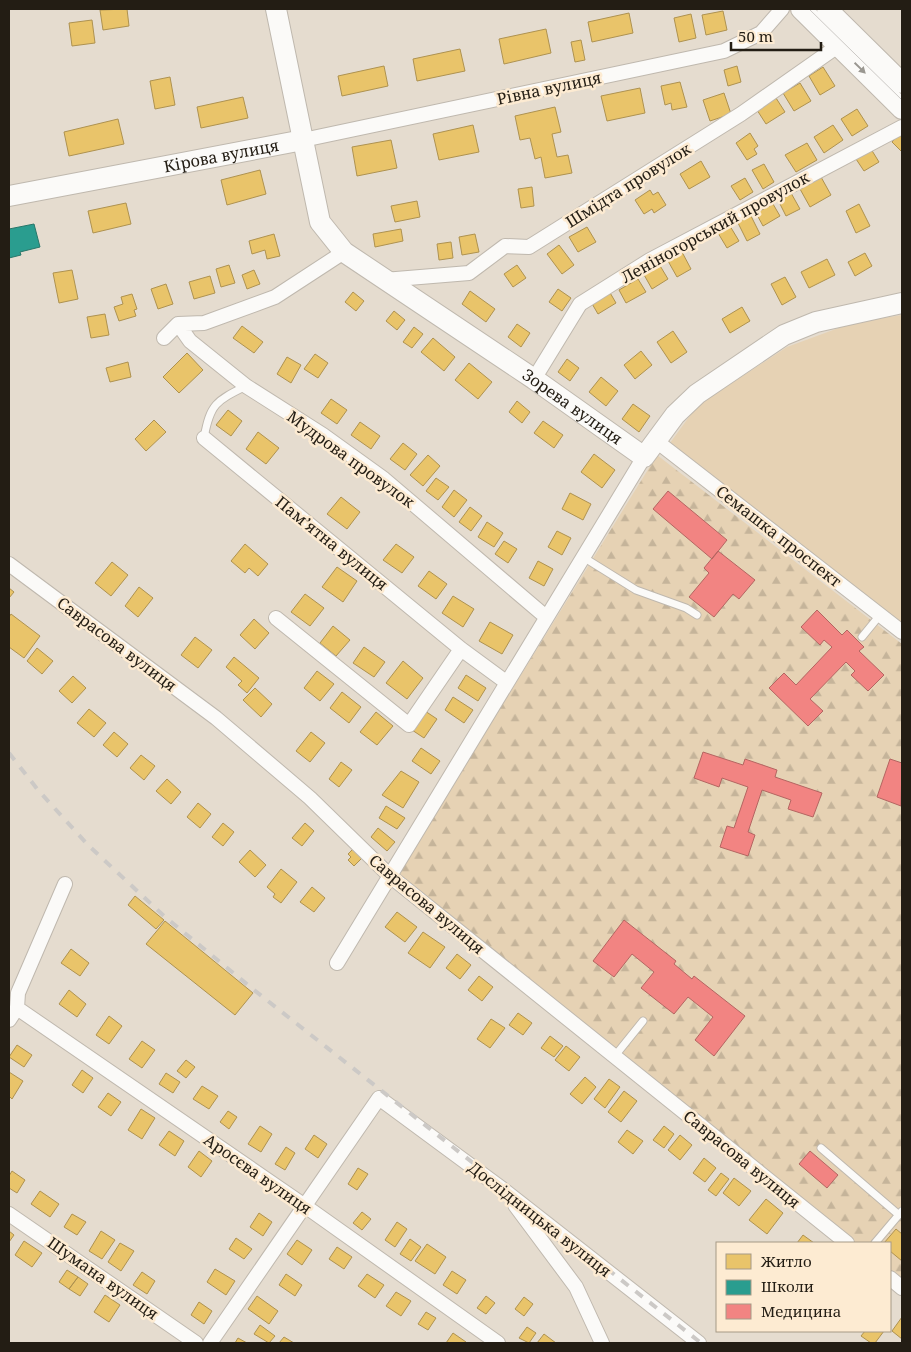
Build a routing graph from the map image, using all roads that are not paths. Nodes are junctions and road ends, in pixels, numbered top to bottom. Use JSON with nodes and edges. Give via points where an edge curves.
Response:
{"nodes":[{"id":1,"x":276,"y":9,"type":"edge"},
{"id":2,"x":782,"y":9,"type":"edge"},
{"id":3,"x":801,"y":9,"type":"edge"},
{"id":4,"x":827,"y":9,"type":"edge"},
{"id":5,"x":854,"y":34,"type":"junction"},
{"id":6,"x":837,"y":46,"type":"junction"},
{"id":7,"x":902,"y":83,"type":"edge"},
{"id":8,"x":902,"y":109,"type":"edge"},
{"id":9,"x":902,"y":127,"type":"edge"},
{"id":10,"x":303,"y":140,"type":"junction"},
{"id":11,"x":9,"y":196,"type":"edge"},
{"id":12,"x":344,"y":252,"type":"junction"},
{"id":13,"x":384,"y":280,"type":"junction"},
{"id":14,"x":902,"y":303,"type":"edge"},
{"id":15,"x":178,"y":324,"type":"junction"},
{"id":16,"x":164,"y":338,"type":"dead end"},
{"id":17,"x":534,"y":379,"type":"junction"},
{"id":18,"x":246,"y":386,"type":"junction"},
{"id":19,"x":204,"y":438,"type":"joint"},
{"id":20,"x":655,"y":440,"type":"junction"},
{"id":21,"x":644,"y":457,"type":"junction"},
{"id":22,"x":582,"y":557,"type":"junction"},
{"id":23,"x":9,"y":564,"type":"edge"},
{"id":24,"x":696,"y":615,"type":"dead end"},
{"id":25,"x":880,"y":615,"type":"junction"},
{"id":26,"x":546,"y":616,"type":"junction"},
{"id":27,"x":276,"y":618,"type":"dead end"},
{"id":28,"x":902,"y":632,"type":"edge"},
{"id":29,"x":862,"y":637,"type":"dead end"},
{"id":30,"x":461,"y":649,"type":"junction"},
{"id":31,"x":506,"y":682,"type":"junction"},
{"id":32,"x":390,"y":876,"type":"junction"},
{"id":33,"x":66,"y":884,"type":"dead end"},
{"id":34,"x":337,"y":963,"type":"dead end"},
{"id":35,"x":13,"y":1014,"type":"edge"},
{"id":36,"x":643,"y":1021,"type":"dead end"},
{"id":37,"x":614,"y":1057,"type":"junction"},
{"id":38,"x":821,"y":1148,"type":"dead end"},
{"id":39,"x":504,"y":1191,"type":"junction"},
{"id":40,"x":304,"y":1206,"type":"junction"},
{"id":41,"x":901,"y":1213,"type":"edge"},
{"id":42,"x":9,"y":1214,"type":"edge"},
{"id":43,"x":846,"y":1242,"type":"edge"},
{"id":44,"x":876,"y":1242,"type":"edge"},
{"id":45,"x":891,"y":1279,"type":"edge"},
{"id":46,"x":902,"y":1288,"type":"edge"},
{"id":47,"x":196,"y":1343,"type":"edge"},
{"id":48,"x":210,"y":1343,"type":"edge"},
{"id":49,"x":498,"y":1343,"type":"edge"},
{"id":50,"x":602,"y":1343,"type":"edge"},
{"id":51,"x":699,"y":1343,"type":"edge"}],
"edges":[{"from":1,"to":10,"type":"street"},
{"from":2,"to":10,"type":"street","name":"Рівна вулиця","via":[[761,33],[724,51]]},
{"from":3,"to":6,"type":"street"},
{"from":4,"to":5,"type":"street"},
{"from":5,"to":6,"type":"street","name":"Шмідта провулок"},
{"from":5,"to":7,"type":"street"},
{"from":6,"to":8,"type":"street","one_way":true},
{"from":6,"to":13,"type":"street","name":"Шмідта провулок","via":[[741,114],[529,247],[505,246],[469,273]]},
{"from":9,"to":17,"type":"street","name":"Леніногорський провулок","via":[[650,260],[580,304]]},
{"from":10,"to":11,"type":"street","name":"Кірова вулиця"},
{"from":10,"to":12,"type":"street","name":"Зорева вулиця","via":[[320,222]]},
{"from":12,"to":13,"type":"street","name":"Зорева вулиця"},
{"from":12,"to":15,"type":"street","via":[[275,297],[204,323]]},
{"from":13,"to":17,"type":"street","name":"Зорева вулиця"},
{"from":14,"to":20,"type":"street","via":[[816,322],[784,335],[697,394]]},
{"from":15,"to":16,"type":"street"},
{"from":15,"to":18,"type":"street","name":"Мудрова провулок","via":[[190,341]]},
{"from":17,"to":21,"type":"street","name":"Зорева вулиця"},
{"from":18,"to":19,"type":"lane","via":[[221,398],[208,415]]},
{"from":18,"to":26,"type":"street","name":"Мудрова провулок","via":[[384,479]]},
{"from":19,"to":30,"type":"street","name":"Пам’ятна вулиця"},
{"from":20,"to":21,"type":"street"},
{"from":20,"to":25,"type":"street","name":"Семашка проспект"},
{"from":21,"to":22,"type":"street"},
{"from":22,"to":24,"type":"lane","via":[[636,590],[686,608]]},
{"from":22,"to":26,"type":"street"},
{"from":23,"to":32,"type":"street","name":"Саврасова вулиця","via":[[216,718],[310,798]]},
{"from":25,"to":28,"type":"street","name":"Семашка проспект"},
{"from":25,"to":29,"type":"lane"},
{"from":26,"to":31,"type":"street"},
{"from":27,"to":30,"type":"street","via":[[409,725]]},
{"from":30,"to":31,"type":"street","name":"Пам’ятна вулиця"},
{"from":31,"to":32,"type":"street"},
{"from":32,"to":34,"type":"street"},
{"from":32,"to":37,"type":"street","name":"Саврасова вулиця"},
{"from":33,"to":35,"type":"street","via":[[18,993]]},
{"from":35,"to":40,"type":"street","name":"Аросєва вулиця"},
{"from":36,"to":37,"type":"lane"},
{"from":37,"to":43,"type":"street","name":"Саврасова вулиця"},
{"from":38,"to":41,"type":"lane"},
{"from":39,"to":40,"type":"street","name":"Дослідницька вулиця","via":[[378,1098]]},
{"from":39,"to":50,"type":"street","via":[[576,1286]]},
{"from":39,"to":51,"type":"street","name":"Дослідницька вулиця"},
{"from":40,"to":48,"type":"street"},
{"from":40,"to":49,"type":"street","name":"Аросєва вулиця"},
{"from":41,"to":44,"type":"lane"},
{"from":42,"to":47,"type":"street","name":"Шумана вулиця"},
{"from":45,"to":46,"type":"street"}]}
